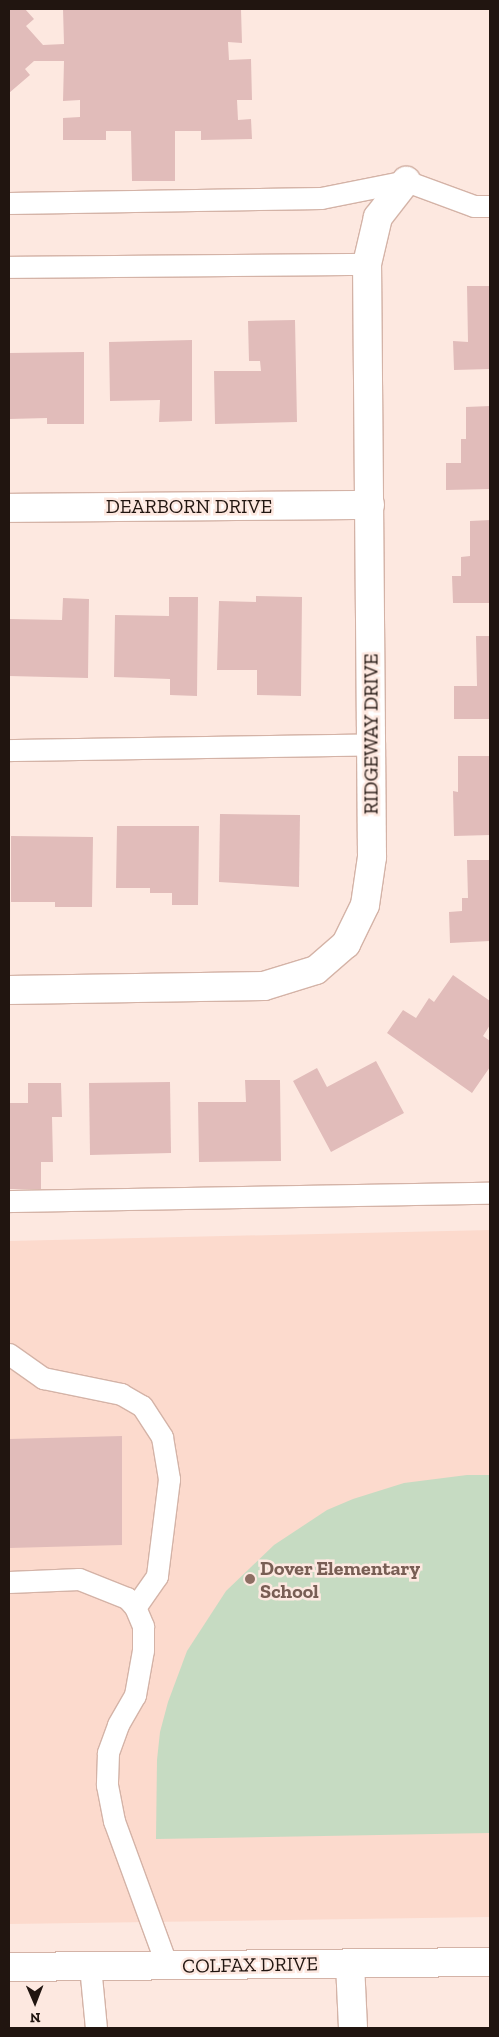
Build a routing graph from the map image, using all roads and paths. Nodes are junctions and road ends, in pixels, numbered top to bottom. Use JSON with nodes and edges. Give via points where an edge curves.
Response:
{"nodes":[{"id":1,"x":406,"y":181,"type":"junction"},
{"id":2,"x":9,"y":203,"type":"edge"},
{"id":3,"x":490,"y":206,"type":"edge"},
{"id":4,"x":367,"y":264,"type":"junction"},
{"id":5,"x":9,"y":266,"type":"edge"},
{"id":6,"x":370,"y":505,"type":"junction"},
{"id":7,"x":9,"y":508,"type":"edge"},
{"id":8,"x":371,"y":744,"type":"junction"},
{"id":9,"x":9,"y":750,"type":"edge"},
{"id":10,"x":9,"y":990,"type":"edge"},
{"id":11,"x":490,"y":1193,"type":"edge"},
{"id":12,"x":9,"y":1201,"type":"edge"},
{"id":13,"x":9,"y":1354,"type":"edge"},
{"id":14,"x":9,"y":1582,"type":"edge"},
{"id":15,"x":135,"y":1608,"type":"junction"},
{"id":16,"x":490,"y":1962,"type":"edge"},
{"id":17,"x":350,"y":1964,"type":"junction"},
{"id":18,"x":90,"y":1966,"type":"junction"},
{"id":19,"x":167,"y":1966,"type":"junction"},
{"id":20,"x":9,"y":1967,"type":"edge"},
{"id":21,"x":96,"y":2028,"type":"edge"},
{"id":22,"x":353,"y":2028,"type":"edge"}],
"edges":[{"from":1,"to":2,"type":"lane","via":[[321,198]]},
{"from":1,"to":3,"type":"lane","via":[[474,206]]},
{"from":1,"to":4,"type":"street","name":"RIDGEWAY DRIVE","via":[[378,217]]},
{"from":4,"to":5,"type":"lane"},
{"from":4,"to":6,"type":"street","name":"RIDGEWAY DRIVE"},
{"from":6,"to":7,"type":"street","name":"DEARBORN DRIVE"},
{"from":6,"to":8,"type":"street","name":"RIDGEWAY DRIVE"},
{"from":8,"to":9,"type":"lane"},
{"from":8,"to":10,"type":"street","name":"RIDGEWAY DRIVE","via":[[372,857],[364,905],[346,944],[316,970],[264,986]]},
{"from":11,"to":12,"type":"lane"},
{"from":13,"to":15,"type":"lane","via":[[43,1378],[121,1394],[142,1406],[162,1437],[169,1479],[157,1576]]},
{"from":14,"to":15,"type":"lane","via":[[80,1579],[127,1598]]},
{"from":15,"to":19,"type":"lane","via":[[143,1626],[143,1650],[135,1695],[118,1725],[108,1753],[107,1785],[114,1821]]},
{"from":16,"to":17,"type":"street","name":"COLFAX DRIVE"},
{"from":17,"to":19,"type":"street","name":"COLFAX DRIVE"},
{"from":17,"to":22,"type":"street"},
{"from":18,"to":19,"type":"street","name":"COLFAX DRIVE"},
{"from":18,"to":20,"type":"street","name":"COLFAX DRIVE"},
{"from":18,"to":21,"type":"lane"}]}
